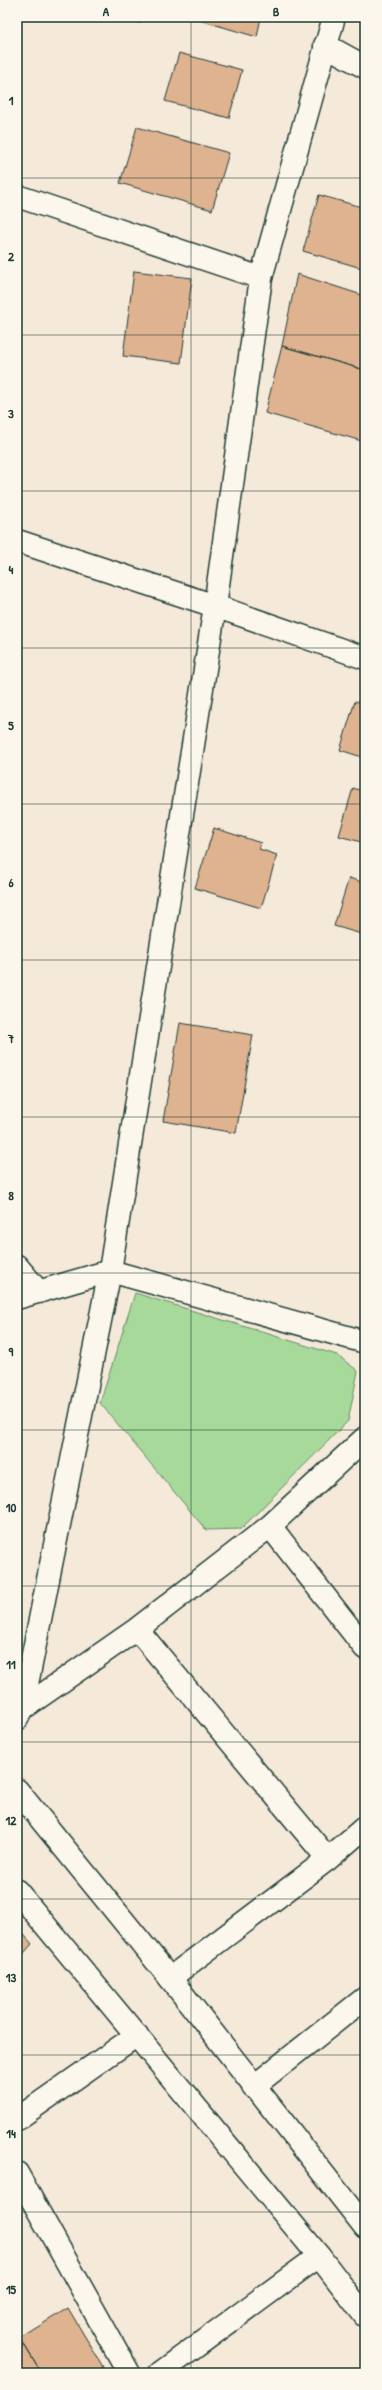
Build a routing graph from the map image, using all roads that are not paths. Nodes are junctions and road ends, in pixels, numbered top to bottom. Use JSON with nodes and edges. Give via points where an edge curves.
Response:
{"nodes":[{"id":1,"x":334,"y":17,"type":"edge"},
{"id":2,"x":326,"y":45,"type":"junction"},
{"id":3,"x":365,"y":67,"type":"edge"},
{"id":4,"x":17,"y":196,"type":"edge"},
{"id":5,"x":261,"y":278,"type":"junction"},
{"id":6,"x":17,"y":541,"type":"edge"},
{"id":7,"x":215,"y":606,"type":"junction"},
{"id":8,"x":365,"y":658,"type":"edge"},
{"id":9,"x":17,"y":1266,"type":"edge"},
{"id":10,"x":110,"y":1271,"type":"junction"},
{"id":11,"x":39,"y":1292,"type":"junction"},
{"id":12,"x":17,"y":1298,"type":"edge"},
{"id":13,"x":365,"y":1342,"type":"edge"},
{"id":14,"x":365,"y":1438,"type":"edge"},
{"id":15,"x":270,"y":1526,"type":"junction"},
{"id":16,"x":137,"y":1629,"type":"junction"},
{"id":17,"x":365,"y":1648,"type":"edge"},
{"id":18,"x":20,"y":1714,"type":"edge"},
{"id":19,"x":17,"y":1790,"type":"edge"},
{"id":20,"x":365,"y":1827,"type":"edge"},
{"id":21,"x":328,"y":1859,"type":"junction"},
{"id":22,"x":17,"y":1892,"type":"edge"},
{"id":23,"x":170,"y":1978,"type":"junction"},
{"id":24,"x":365,"y":1998,"type":"edge"},
{"id":25,"x":137,"y":2035,"type":"junction"},
{"id":26,"x":253,"y":2087,"type":"junction"},
{"id":27,"x":17,"y":2119,"type":"edge"},
{"id":28,"x":17,"y":2173,"type":"edge"},
{"id":29,"x":362,"y":2217,"type":"edge"},
{"id":30,"x":319,"y":2256,"type":"junction"},
{"id":31,"x":365,"y":2316,"type":"edge"},
{"id":32,"x":129,"y":2373,"type":"edge"},
{"id":33,"x":160,"y":2373,"type":"edge"}],
"edges":[{"from":1,"to":2,"type":"street"},
{"from":2,"to":3,"type":"street"},
{"from":2,"to":5,"type":"street"},
{"from":4,"to":5,"type":"street"},
{"from":5,"to":7,"type":"street"},
{"from":6,"to":7,"type":"street"},
{"from":7,"to":8,"type":"street"},
{"from":7,"to":10,"type":"street"},
{"from":9,"to":11,"type":"street"},
{"from":10,"to":11,"type":"street"},
{"from":10,"to":13,"type":"street"},
{"from":10,"to":18,"type":"street"},
{"from":11,"to":12,"type":"street"},
{"from":14,"to":15,"type":"street"},
{"from":15,"to":16,"type":"street"},
{"from":15,"to":17,"type":"street"},
{"from":16,"to":18,"type":"street"},
{"from":16,"to":21,"type":"street"},
{"from":19,"to":23,"type":"street"},
{"from":20,"to":21,"type":"street"},
{"from":21,"to":23,"type":"street"},
{"from":22,"to":25,"type":"street"},
{"from":23,"to":26,"type":"street"},
{"from":24,"to":26,"type":"street"},
{"from":25,"to":27,"type":"street"},
{"from":25,"to":30,"type":"street"},
{"from":26,"to":29,"type":"street"},
{"from":28,"to":32,"type":"street"},
{"from":30,"to":31,"type":"street"},
{"from":30,"to":33,"type":"street"}]}
